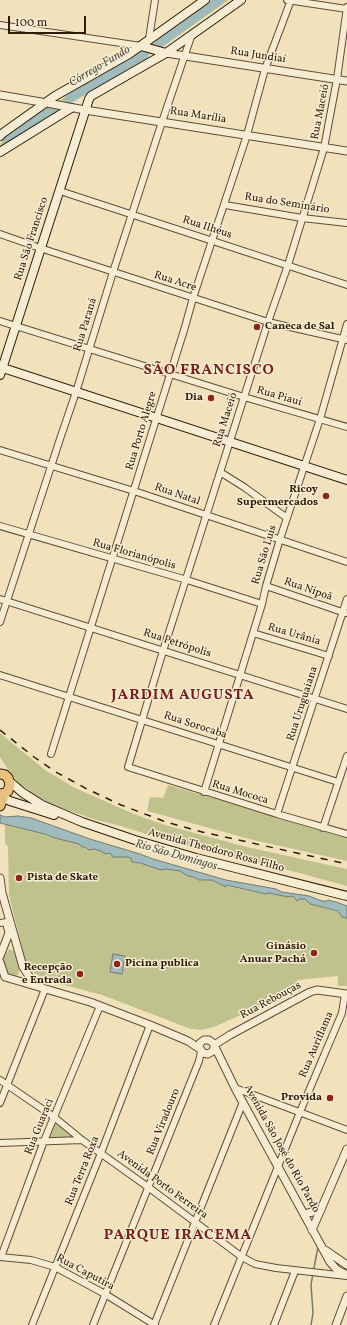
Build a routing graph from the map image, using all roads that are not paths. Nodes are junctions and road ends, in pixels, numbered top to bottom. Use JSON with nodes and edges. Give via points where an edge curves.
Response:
{"nodes":[{"id":1,"x":155,"y":0,"type":"edge"},
{"id":2,"x":205,"y":0,"type":"edge"},
{"id":3,"x":240,"y":0,"type":"edge"},
{"id":4,"x":290,"y":0,"type":"edge"},
{"id":5,"x":347,"y":8,"type":"edge"},
{"id":6,"x":0,"y":25,"type":"edge"},
{"id":7,"x":192,"y":34,"type":"junction"},
{"id":8,"x":149,"y":39,"type":"junction"},
{"id":9,"x":141,"y":46,"type":"junction"},
{"id":10,"x":150,"y":49,"type":"junction"},
{"id":11,"x":166,"y":53,"type":"junction"},
{"id":12,"x":185,"y":56,"type":"junction"},
{"id":13,"x":265,"y":69,"type":"junction"},
{"id":14,"x":344,"y":79,"type":"edge"},
{"id":15,"x":0,"y":95,"type":"edge"},
{"id":16,"x":47,"y":102,"type":"junction"},
{"id":17,"x":71,"y":108,"type":"junction"},
{"id":18,"x":84,"y":110,"type":"junction"},
{"id":19,"x":162,"y":122,"type":"junction"},
{"id":20,"x":247,"y":135,"type":"junction"},
{"id":21,"x":0,"y":136,"type":"edge"},
{"id":22,"x":324,"y":148,"type":"junction"},
{"id":23,"x":347,"y":151,"type":"edge"},
{"id":24,"x":0,"y":152,"type":"edge"},
{"id":25,"x":60,"y":191,"type":"junction"},
{"id":26,"x":225,"y":205,"type":"junction"},
{"id":27,"x":131,"y":214,"type":"junction"},
{"id":28,"x":302,"y":218,"type":"junction"},
{"id":29,"x":347,"y":223,"type":"edge"},
{"id":30,"x":0,"y":234,"type":"edge"},
{"id":31,"x":213,"y":241,"type":"junction"},
{"id":32,"x":40,"y":248,"type":"junction"},
{"id":33,"x":288,"y":265,"type":"junction"},
{"id":34,"x":113,"y":272,"type":"junction"},
{"id":35,"x":347,"y":285,"type":"edge"},
{"id":36,"x":193,"y":298,"type":"junction"},
{"id":37,"x":0,"y":321,"type":"edge"},
{"id":38,"x":268,"y":322,"type":"junction"},
{"id":39,"x":347,"y":324,"type":"edge"},
{"id":40,"x":16,"y":326,"type":"junction"},
{"id":41,"x":345,"y":339,"type":"edge"},
{"id":42,"x":89,"y":349,"type":"junction"},
{"id":43,"x":1,"y":370,"type":"edge"},
{"id":44,"x":170,"y":374,"type":"junction"},
{"id":45,"x":76,"y":392,"type":"junction"},
{"id":46,"x":244,"y":397,"type":"junction"},
{"id":47,"x":156,"y":418,"type":"junction"},
{"id":48,"x":320,"y":419,"type":"junction"},
{"id":49,"x":347,"y":427,"type":"edge"},
{"id":50,"x":230,"y":442,"type":"junction"},
{"id":51,"x":0,"y":450,"type":"edge"},
{"id":52,"x":51,"y":466,"type":"junction"},
{"id":53,"x":304,"y":466,"type":"junction"},
{"id":54,"x":220,"y":472,"type":"junction"},
{"id":55,"x":347,"y":480,"type":"edge"},
{"id":56,"x":134,"y":490,"type":"junction"},
{"id":57,"x":207,"y":515,"type":"junction"},
{"id":58,"x":286,"y":518,"type":"junction"},
{"id":59,"x":0,"y":526,"type":"edge"},
{"id":60,"x":29,"y":535,"type":"junction"},
{"id":61,"x":280,"y":539,"type":"junction"},
{"id":62,"x":112,"y":559,"type":"junction"},
{"id":63,"x":347,"y":562,"type":"edge"},
{"id":64,"x":187,"y":580,"type":"junction"},
{"id":65,"x":266,"y":586,"type":"junction"},
{"id":66,"x":347,"y":599,"type":"edge"},
{"id":67,"x":3,"y":600,"type":"edge"},
{"id":68,"x":262,"y":604,"type":"junction"},
{"id":69,"x":345,"y":613,"type":"edge"},
{"id":70,"x":0,"y":622,"type":"edge"},
{"id":71,"x":91,"y":628,"type":"junction"},
{"id":72,"x":253,"y":633,"type":"junction"},
{"id":73,"x":164,"y":651,"type":"junction"},
{"id":74,"x":329,"y":656,"type":"junction"},
{"id":75,"x":0,"y":675,"type":"edge"},
{"id":76,"x":239,"y":675,"type":"junction"},
{"id":77,"x":68,"y":697,"type":"junction"},
{"id":78,"x":315,"y":699,"type":"junction"},
{"id":79,"x":347,"y":709,"type":"edge"},
{"id":80,"x":143,"y":719,"type":"junction"},
{"id":81,"x":218,"y":744,"type":"junction"},
{"id":82,"x":50,"y":754,"type":"dead end"},
{"id":83,"x":347,"y":756,"type":"edge"},
{"id":84,"x":128,"y":767,"type":"joint"},
{"id":85,"x":292,"y":768,"type":"junction"},
{"id":86,"x":3,"y":774,"type":"edge"},
{"id":87,"x":338,"y":782,"type":"junction"},
{"id":88,"x":204,"y":792,"type":"junction"},
{"id":89,"x":2,"y":798,"type":"edge"},
{"id":90,"x":276,"y":814,"type":"junction"},
{"id":91,"x":82,"y":822,"type":"junction"},
{"id":92,"x":323,"y":828,"type":"junction"},
{"id":93,"x":347,"y":834,"type":"edge"},
{"id":94,"x":0,"y":878,"type":"edge"},
{"id":95,"x":347,"y":896,"type":"edge"},
{"id":96,"x":0,"y":900,"type":"edge"},
{"id":97,"x":4,"y":923,"type":"edge"},
{"id":98,"x":4,"y":947,"type":"junction"},
{"id":99,"x":18,"y":951,"type":"junction"},
{"id":100,"x":0,"y":956,"type":"edge"},
{"id":101,"x":0,"y":962,"type":"edge"},
{"id":102,"x":23,"y":967,"type":"junction"},
{"id":103,"x":5,"y":978,"type":"edge"},
{"id":104,"x":45,"y":989,"type":"junction"},
{"id":105,"x":346,"y":994,"type":"edge"},
{"id":106,"x":100,"y":1006,"type":"junction"},
{"id":107,"x":344,"y":1014,"type":"edge"},
{"id":108,"x":150,"y":1025,"type":"junction"},
{"id":109,"x":207,"y":1048,"type":"junction"},
{"id":110,"x":0,"y":1080,"type":"edge"},
{"id":111,"x":7,"y":1084,"type":"junction"},
{"id":112,"x":235,"y":1088,"type":"junction"},
{"id":113,"x":243,"y":1102,"type":"junction"},
{"id":114,"x":0,"y":1103,"type":"edge"},
{"id":115,"x":300,"y":1112,"type":"junction"},
{"id":116,"x":54,"y":1117,"type":"junction"},
{"id":117,"x":347,"y":1130,"type":"edge"},
{"id":118,"x":82,"y":1140,"type":"junction"},
{"id":119,"x":44,"y":1141,"type":"junction"},
{"id":120,"x":0,"y":1143,"type":"edge"},
{"id":121,"x":347,"y":1149,"type":"edge"},
{"id":122,"x":101,"y":1154,"type":"junction"},
{"id":123,"x":278,"y":1166,"type":"junction"},
{"id":124,"x":148,"y":1187,"type":"junction"},
{"id":125,"x":321,"y":1210,"type":"junction"},
{"id":126,"x":304,"y":1214,"type":"junction"},
{"id":127,"x":195,"y":1222,"type":"junction"},
{"id":128,"x":312,"y":1230,"type":"junction"},
{"id":129,"x":323,"y":1249,"type":"junction"},
{"id":130,"x":1,"y":1257,"type":"edge"},
{"id":131,"x":242,"y":1257,"type":"junction"},
{"id":132,"x":347,"y":1265,"type":"edge"},
{"id":133,"x":55,"y":1267,"type":"junction"},
{"id":134,"x":347,"y":1268,"type":"edge"},
{"id":135,"x":337,"y":1270,"type":"junction"},
{"id":136,"x":295,"y":1271,"type":"junction"},
{"id":137,"x":325,"y":1273,"type":"junction"},
{"id":138,"x":347,"y":1275,"type":"edge"},
{"id":139,"x":105,"y":1294,"type":"junction"},
{"id":140,"x":347,"y":1296,"type":"edge"},
{"id":141,"x":32,"y":1325,"type":"edge"},
{"id":142,"x":93,"y":1325,"type":"edge"},
{"id":143,"x":154,"y":1325,"type":"edge"},
{"id":144,"x":214,"y":1325,"type":"edge"},
{"id":145,"x":274,"y":1325,"type":"edge"},
{"id":146,"x":336,"y":1325,"type":"edge"}],
"edges":[{"from":1,"to":8,"type":"street"},
{"from":2,"to":8,"type":"main road"},
{"from":3,"to":7,"type":"main road","name":"Rua São Francisco"},
{"from":4,"to":5,"type":"street"},
{"from":4,"to":13,"type":"street","name":"Rua Porto Alegre"},
{"from":5,"to":14,"type":"street","name":"Rua Maceió"},
{"from":6,"to":9,"type":"street"},
{"from":7,"to":11,"type":"main road","name":"Rua São Francisco"},
{"from":7,"to":12,"type":"street","name":"Rua Paraná"},
{"from":8,"to":9,"type":"main road"},
{"from":8,"to":10,"type":"main road"},
{"from":9,"to":10,"type":"main road"},
{"from":9,"to":16,"type":"main road"},
{"from":10,"to":11,"type":"main road"},
{"from":11,"to":12,"type":"street","name":"Rua Jundiaí"},
{"from":11,"to":18,"type":"main road","name":"Rua São Francisco","via":[[91,96]]},
{"from":12,"to":13,"type":"street","name":"Rua Jundiaí"},
{"from":12,"to":19,"type":"street","name":"Rua Paraná"},
{"from":13,"to":14,"type":"street","name":"Rua Jundiaí"},
{"from":13,"to":20,"type":"street","name":"Rua Porto Alegre"},
{"from":14,"to":22,"type":"street","name":"Rua Maceió"},
{"from":15,"to":16,"type":"street","name":"Rua Marília"},
{"from":16,"to":17,"type":"street","name":"Rua Marília"},
{"from":16,"to":21,"type":"main road"},
{"from":17,"to":18,"type":"street","name":"Rua Marília"},
{"from":17,"to":24,"type":"main road"},
{"from":18,"to":19,"type":"street","name":"Rua Marília"},
{"from":18,"to":25,"type":"main road","name":"Rua São Francisco"},
{"from":19,"to":20,"type":"street","name":"Rua Marília"},
{"from":19,"to":27,"type":"street","name":"Rua Paraná"},
{"from":20,"to":22,"type":"street","name":"Rua Marília"},
{"from":20,"to":26,"type":"street","name":"Rua Porto Alegre"},
{"from":22,"to":23,"type":"street","name":"Rua Marília"},
{"from":22,"to":28,"type":"street","name":"Rua Maceió"},
{"from":25,"to":27,"type":"street","name":"Rua Ilhéus"},
{"from":25,"to":32,"type":"main road","name":"Rua São Francisco"},
{"from":26,"to":28,"type":"street","name":"Rua do Seminário"},
{"from":26,"to":31,"type":"street","name":"Rua Porto Alegre"},
{"from":27,"to":31,"type":"street","name":"Rua Ilhéus"},
{"from":27,"to":34,"type":"street","name":"Rua Paraná"},
{"from":28,"to":29,"type":"street","name":"Rua do Seminário"},
{"from":28,"to":33,"type":"street","name":"Rua Maceió"},
{"from":30,"to":32,"type":"street","name":"Rua Acre"},
{"from":31,"to":33,"type":"street","name":"Rua Ilhéus"},
{"from":31,"to":36,"type":"street","name":"Rua Porto Alegre"},
{"from":32,"to":34,"type":"street","name":"Rua Acre"},
{"from":32,"to":40,"type":"main road","name":"Rua São Francisco"},
{"from":33,"to":35,"type":"street","name":"Rua Ilhéus"},
{"from":33,"to":38,"type":"street","name":"Rua Maceió"},
{"from":34,"to":36,"type":"street","name":"Rua Acre"},
{"from":34,"to":42,"type":"street","name":"Rua Paraná"},
{"from":36,"to":38,"type":"street","name":"Rua Acre"},
{"from":36,"to":44,"type":"street","name":"Rua Porto Alegre"},
{"from":37,"to":40,"type":"street","name":"Rua Piauí"},
{"from":38,"to":41,"type":"street","name":"Rua Acre"},
{"from":38,"to":46,"type":"street","name":"Rua Maceió"},
{"from":39,"to":41,"type":"street","name":"Rua São Luís"},
{"from":40,"to":42,"type":"street","name":"Rua Piauí"},
{"from":40,"to":43,"type":"main road","name":"Rua São Francisco"},
{"from":41,"to":48,"type":"street","name":"Rua São Luís"},
{"from":42,"to":44,"type":"street","name":"Rua Piauí"},
{"from":42,"to":45,"type":"street","name":"Rua Paraná"},
{"from":43,"to":45,"type":"main road","via":[[37,378]]},
{"from":44,"to":46,"type":"street","name":"Rua Piauí"},
{"from":44,"to":47,"type":"street","name":"Rua Porto Alegre"},
{"from":45,"to":47,"type":"main road"},
{"from":45,"to":52,"type":"street","name":"Rua Paraná"},
{"from":46,"to":48,"type":"street","name":"Rua Piauí"},
{"from":46,"to":50,"type":"street","name":"Rua Maceió"},
{"from":47,"to":50,"type":"main road"},
{"from":47,"to":56,"type":"street","name":"Rua Porto Alegre"},
{"from":48,"to":49,"type":"street","name":"Rua Piauí"},
{"from":48,"to":53,"type":"street","name":"Rua São Luís"},
{"from":50,"to":53,"type":"main road"},
{"from":50,"to":54,"type":"street","name":"Rua Maceió"},
{"from":51,"to":52,"type":"street","name":"Rua Natal"},
{"from":52,"to":56,"type":"street","name":"Rua Natal"},
{"from":52,"to":60,"type":"street","name":"Rua Paraná"},
{"from":53,"to":55,"type":"main road"},
{"from":53,"to":58,"type":"street","name":"Rua São Luís"},
{"from":54,"to":57,"type":"street","name":"Rua Maceió"},
{"from":54,"to":58,"type":"street"},
{"from":56,"to":57,"type":"street","name":"Rua Natal"},
{"from":56,"to":62,"type":"street","name":"Rua Porto Alegre"},
{"from":57,"to":61,"type":"street","name":"Rua Natal"},
{"from":57,"to":64,"type":"street","name":"Rua Maceió"},
{"from":58,"to":61,"type":"street","name":"Rua São Luís"},
{"from":59,"to":60,"type":"street","name":"Rua Florianópolis"},
{"from":60,"to":62,"type":"street","name":"Rua Florianópolis"},
{"from":60,"to":67,"type":"street","name":"Rua Paraná"},
{"from":61,"to":63,"type":"street","name":"Rua Natal"},
{"from":61,"to":65,"type":"street","name":"Rua São Luís"},
{"from":62,"to":64,"type":"street","name":"Rua Florianópolis"},
{"from":62,"to":71,"type":"street","name":"Rua Porto Alegre"},
{"from":64,"to":68,"type":"street","name":"Rua Florianópolis"},
{"from":64,"to":73,"type":"street","name":"Rua Maceió"},
{"from":65,"to":68,"type":"street","name":"Rua São Luís"},
{"from":65,"to":69,"type":"street","name":"Rua Nipoã"},
{"from":66,"to":69,"type":"street","name":"Rua Uruguaiana"},
{"from":67,"to":70,"type":"street","name":"Rua Paraná"},
{"from":67,"to":71,"type":"street","name":"Rua Petrópolis"},
{"from":68,"to":72,"type":"street","name":"Rua São Luís"},
{"from":69,"to":74,"type":"street","name":"Rua Uruguaiana"},
{"from":71,"to":73,"type":"street","name":"Rua Petrópolis"},
{"from":71,"to":77,"type":"street","name":"Rua Porto Alegre"},
{"from":72,"to":74,"type":"street","name":"Rua Urânia"},
{"from":72,"to":76,"type":"street","name":"Rua São Luís"},
{"from":73,"to":76,"type":"street","name":"Rua Petrópolis"},
{"from":73,"to":80,"type":"street","name":"Rua Maceió"},
{"from":74,"to":78,"type":"street","name":"Rua Uruguaiana"},
{"from":75,"to":77,"type":"street","name":"Rua Sorocaba"},
{"from":76,"to":78,"type":"street","name":"Rua Petrópolis"},
{"from":76,"to":81,"type":"street","name":"Rua São Luís"},
{"from":77,"to":80,"type":"street","name":"Rua Sorocaba"},
{"from":77,"to":82,"type":"street","name":"Rua Porto Alegre"},
{"from":78,"to":79,"type":"street","name":"Rua Petrópolis"},
{"from":78,"to":85,"type":"street","name":"Rua Uruguaiana"},
{"from":80,"to":81,"type":"street","name":"Rua Sorocaba"},
{"from":80,"to":84,"type":"street","name":"Rua Maceió"},
{"from":81,"to":85,"type":"street","name":"Rua Sorocaba"},
{"from":81,"to":88,"type":"street","name":"Rua São Luís"},
{"from":83,"to":87,"type":"street"},
{"from":84,"to":88,"type":"street","name":"Rua Mococa"},
{"from":85,"to":87,"type":"street","name":"Rua Sorocaba"},
{"from":85,"to":90,"type":"street","name":"Rua Uruguaiana"},
{"from":86,"to":89,"type":"main road","via":[[10,787]]},
{"from":86,"to":91,"type":"main road","name":"Avenida Theodoro Rosa Filho","via":[[32,800]]},
{"from":87,"to":92,"type":"street"},
{"from":88,"to":90,"type":"street","name":"Rua Mococa"},
{"from":89,"to":91,"type":"main road","name":"Avenida Theodoro Rosa Filho","via":[[45,813]]},
{"from":90,"to":92,"type":"street","name":"Rua Mococa"},
{"from":91,"to":95,"type":"main road","name":"Avenida Theodoro Rosa Filho","via":[[196,858]]},
{"from":92,"to":93,"type":"street","name":"Rua Mococa"},
{"from":94,"to":99,"type":"street"},
{"from":96,"to":97,"type":"street"},
{"from":97,"to":98,"type":"street","via":[[8,933]]},
{"from":98,"to":99,"type":"street"},
{"from":98,"to":100,"type":"street"},
{"from":99,"to":102,"type":"street"},
{"from":101,"to":103,"type":"street"},
{"from":102,"to":103,"type":"street","via":[[18,977]]},
{"from":102,"to":104,"type":"street","via":[[31,979]]},
{"from":103,"to":104,"type":"street","name":"Avenida São José do Rio Pardo"},
{"from":104,"to":106,"type":"street","name":"Avenida São José do Rio Pardo"},
{"from":104,"to":111,"type":"street"},
{"from":105,"to":107,"type":"street","name":"Rua Auriflama"},
{"from":105,"to":109,"type":"street","name":"Rua Rebouças","via":[[317,990],[310,992]]},
{"from":106,"to":108,"type":"street","name":"Avenida São José do Rio Pardo"},
{"from":106,"to":116,"type":"street","name":"Rua Guaraci"},
{"from":107,"to":115,"type":"street","name":"Rua Auriflama"},
{"from":108,"to":109,"type":"street","name":"Avenida São José do Rio Pardo"},
{"from":108,"to":122,"type":"street","name":"Rua Terra Roxa"},
{"from":109,"to":112,"type":"street","name":"Avenida São José do Rio Pardo","via":[[221,1060]]},
{"from":109,"to":124,"type":"street","name":"Rua Viradouro","via":[[199,1061]]},
{"from":110,"to":111,"type":"street","name":"Avenida Porto Ferreira"},
{"from":111,"to":114,"type":"street"},
{"from":111,"to":116,"type":"street","name":"Avenida Porto Ferreira"},
{"from":112,"to":113,"type":"street","name":"Avenida São José do Rio Pardo"},
{"from":112,"to":115,"type":"street"},
{"from":113,"to":123,"type":"street","name":"Avenida São José do Rio Pardo"},
{"from":113,"to":127,"type":"street"},
{"from":115,"to":117,"type":"street"},
{"from":115,"to":123,"type":"street","name":"Rua Auriflama"},
{"from":116,"to":118,"type":"street","name":"Avenida Porto Ferreira"},
{"from":116,"to":119,"type":"street","name":"Rua Guaraci"},
{"from":118,"to":119,"type":"street"},
{"from":118,"to":122,"type":"street","name":"Avenida Porto Ferreira"},
{"from":119,"to":120,"type":"street"},
{"from":119,"to":130,"type":"street","name":"Rua Guaraci"},
{"from":121,"to":125,"type":"street"},
{"from":122,"to":124,"type":"street","name":"Avenida Porto Ferreira"},
{"from":122,"to":133,"type":"street","name":"Rua Terra Roxa"},
{"from":123,"to":126,"type":"street","name":"Avenida São José do Rio Pardo"},
{"from":123,"to":131,"type":"street","name":"Rua Auriflama"},
{"from":124,"to":127,"type":"street","name":"Avenida Porto Ferreira"},
{"from":124,"to":139,"type":"street","name":"Rua Viradouro"},
{"from":125,"to":126,"type":"street"},
{"from":125,"to":128,"type":"street"},
{"from":126,"to":128,"type":"street","name":"Avenida São José do Rio Pardo"},
{"from":127,"to":131,"type":"street","name":"Avenida Porto Ferreira"},
{"from":127,"to":143,"type":"street"},
{"from":128,"to":129,"type":"street","name":"Avenida São José do Rio Pardo"},
{"from":129,"to":132,"type":"street","name":"Avenida São José do Rio Pardo"},
{"from":129,"to":135,"type":"street","name":"Avenida São José do Rio Pardo"},
{"from":130,"to":133,"type":"street","name":"Rua Caputira","via":[[31,1260]]},
{"from":131,"to":136,"type":"street","name":"Avenida Porto Ferreira","via":[[255,1264]]},
{"from":131,"to":144,"type":"street","name":"Rua Auriflama"},
{"from":133,"to":139,"type":"street","name":"Rua Caputira"},
{"from":133,"to":141,"type":"street","name":"Rua Terra Roxa"},
{"from":134,"to":135,"type":"street","name":"Avenida Porto Ferreira"},
{"from":135,"to":137,"type":"street","name":"Avenida Porto Ferreira"},
{"from":135,"to":138,"type":"street","name":"Avenida São José do Rio Pardo"},
{"from":136,"to":137,"type":"street","name":"Avenida Porto Ferreira"},
{"from":136,"to":145,"type":"street"},
{"from":137,"to":138,"type":"street","name":"Avenida Porto Ferreira"},
{"from":139,"to":142,"type":"street","name":"Rua Viradouro"},
{"from":139,"to":143,"type":"street","name":"Rua Caputira"},
{"from":140,"to":146,"type":"street"}]}
